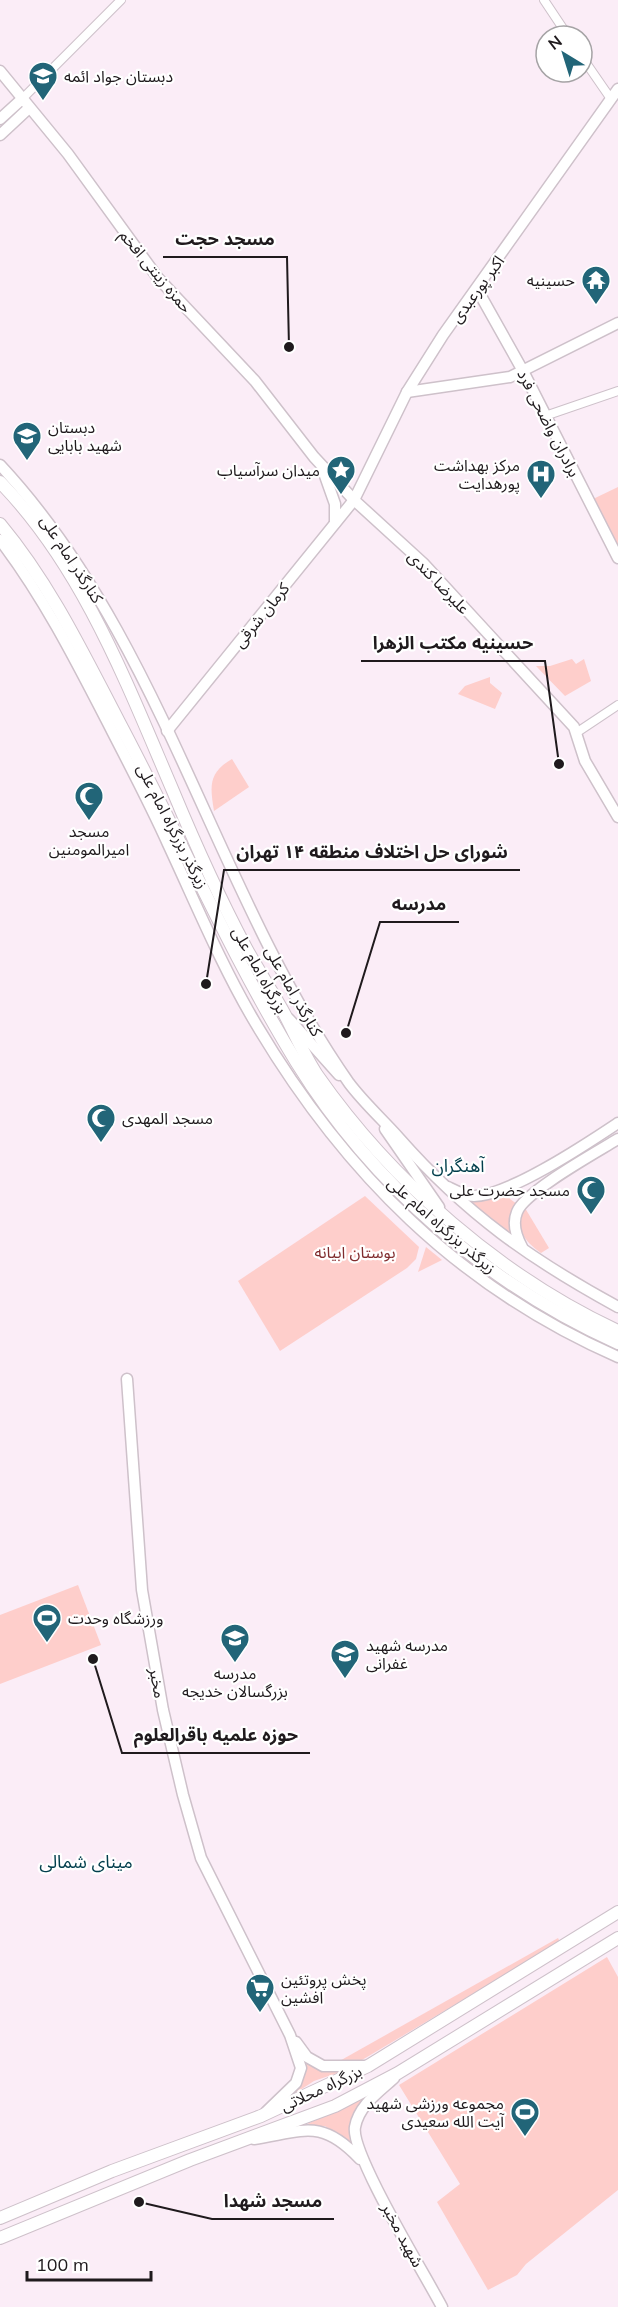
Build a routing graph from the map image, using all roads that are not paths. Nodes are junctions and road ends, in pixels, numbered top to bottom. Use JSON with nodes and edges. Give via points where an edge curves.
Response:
{"nodes":[{"id":1,"x":122,"y":0,"type":"edge"},
{"id":2,"x":544,"y":0,"type":"edge"},
{"id":3,"x":560,"y":24,"type":"edge"},
{"id":4,"x":0,"y":71,"type":"edge"},
{"id":5,"x":594,"y":74,"type":"edge"},
{"id":6,"x":618,"y":89,"type":"edge"},
{"id":7,"x":22,"y":99,"type":"junction"},
{"id":8,"x":611,"y":99,"type":"junction"},
{"id":9,"x":29,"y":108,"type":"junction"},
{"id":10,"x":0,"y":119,"type":"edge"},
{"id":11,"x":0,"y":135,"type":"edge"},
{"id":12,"x":477,"y":289,"type":"junction"},
{"id":13,"x":618,"y":323,"type":"edge"},
{"id":14,"x":523,"y":371,"type":"junction"},
{"id":15,"x":618,"y":391,"type":"edge"},
{"id":16,"x":407,"y":392,"type":"junction"},
{"id":17,"x":545,"y":416,"type":"junction"},
{"id":18,"x":321,"y":464,"type":"junction"},
{"id":19,"x":0,"y":465,"type":"edge"},
{"id":20,"x":0,"y":482,"type":"edge"},
{"id":21,"x":354,"y":500,"type":"junction"},
{"id":22,"x":335,"y":523,"type":"junction"},
{"id":23,"x":0,"y":524,"type":"edge"},
{"id":24,"x":0,"y":540,"type":"edge"},
{"id":25,"x":618,"y":558,"type":"edge"},
{"id":26,"x":618,"y":705,"type":"edge"},
{"id":27,"x":167,"y":730,"type":"junction"},
{"id":28,"x":576,"y":733,"type":"junction"},
{"id":29,"x":618,"y":817,"type":"edge"},
{"id":30,"x":284,"y":1013,"type":"junction"},
{"id":31,"x":350,"y":1084,"type":"junction"},
{"id":32,"x":382,"y":1122,"type":"junction"},
{"id":33,"x":618,"y":1123,"type":"edge"},
{"id":34,"x":618,"y":1139,"type":"edge"},
{"id":35,"x":515,"y":1182,"type":"junction"},
{"id":36,"x":440,"y":1184,"type":"junction"},
{"id":37,"x":524,"y":1200,"type":"junction"},
{"id":38,"x":443,"y":1212,"type":"junction"},
{"id":39,"x":525,"y":1252,"type":"junction"},
{"id":40,"x":618,"y":1307,"type":"edge"},
{"id":41,"x":618,"y":1331,"type":"edge"},
{"id":42,"x":618,"y":1343,"type":"edge"},
{"id":43,"x":618,"y":1358,"type":"edge"},
{"id":44,"x":127,"y":1379,"type":"dead end"},
{"id":45,"x":618,"y":1912,"type":"edge"},
{"id":46,"x":618,"y":1938,"type":"edge"},
{"id":47,"x":290,"y":2035,"type":"junction"},
{"id":48,"x":368,"y":2066,"type":"junction"},
{"id":49,"x":399,"y":2073,"type":"junction"},
{"id":50,"x":261,"y":2116,"type":"junction"},
{"id":51,"x":245,"y":2141,"type":"junction"},
{"id":52,"x":365,"y":2163,"type":"junction"},
{"id":53,"x":0,"y":2218,"type":"edge"},
{"id":54,"x":0,"y":2238,"type":"edge"},
{"id":55,"x":442,"y":2307,"type":"edge"}],
"edges":[{"from":1,"to":7,"type":"street"},
{"from":2,"to":3,"type":"street"},
{"from":4,"to":7,"type":"main road","name":"حمزه زینتی افخم"},
{"from":5,"to":8,"type":"street"},
{"from":6,"to":8,"type":"main road","name":"اکبر پورعبدی"},
{"from":7,"to":9,"type":"main road","name":"حمزه زینتی افخم"},
{"from":7,"to":10,"type":"main road"},
{"from":8,"to":12,"type":"main road","name":"اکبر پورعبدی"},
{"from":9,"to":11,"type":"main road"},
{"from":9,"to":18,"type":"main road","name":"حمزه زینتی افخم","via":[[68,154],[158,278],[255,381]]},
{"from":12,"to":14,"type":"main road","name":"برادران واضحی فرد"},
{"from":12,"to":16,"type":"main road","name":"اکبر پورعبدی"},
{"from":13,"to":14,"type":"main road"},
{"from":14,"to":16,"type":"main road","via":[[510,377]]},
{"from":14,"to":17,"type":"main road","name":"برادران واضحی فرد"},
{"from":15,"to":17,"type":"street"},
{"from":16,"to":21,"type":"main road","name":"اکبر پورعبدی"},
{"from":17,"to":25,"type":"main road","name":"برادران واضحی فرد"},
{"from":18,"to":21,"type":"main road","name":"حمزه زینتی افخم"},
{"from":18,"to":22,"type":"main road","via":[[335,504]]},
{"from":19,"to":27,"type":"main road","name":"کنارگذر امام علی","via":[[46,518],[95,591]]},
{"from":20,"to":30,"type":"highway","name":"بزرگراه امام علی","via":[[38,526],[95,618],[233,922]]},
{"from":21,"to":22,"type":"main road","name":"کرمان شرقی"},
{"from":21,"to":28,"type":"main road","name":"علیرضا کندی","via":[[423,563]]},
{"from":22,"to":27,"type":"main road","name":"کرمان شرقی"},
{"from":23,"to":42,"type":"highway","name":"زیرگذر بزرگراه امام علی","via":[[59,605],[240,961],[297,1062],[342,1125],[400,1192],[478,1259],[549,1308]]},
{"from":24,"to":43,"type":"main road","via":[[35,589],[75,660],[238,989],[310,1109],[372,1184],[472,1272],[538,1317]]},
{"from":26,"to":28,"type":"street"},
{"from":27,"to":31,"type":"main road","name":"کنارگذر امام علی","via":[[277,961]]},
{"from":28,"to":29,"type":"main road","name":"علیرضا کندی","via":[[585,762]]},
{"from":30,"to":31,"type":"main road"},
{"from":30,"to":38,"type":"highway","name":"بزرگراه امام علی","via":[[303,1052],[334,1097],[398,1173]]},
{"from":31,"to":32,"type":"main road","name":"کنارگذر امام علی"},
{"from":32,"to":36,"type":"main road","name":"کنارگذر امام علی"},
{"from":32,"to":38,"type":"main road","via":[[399,1153]]},
{"from":33,"to":35,"type":"main road","via":[[571,1155]]},
{"from":34,"to":37,"type":"main road"},
{"from":35,"to":36,"type":"main road","via":[[476,1196]]},
{"from":35,"to":37,"type":"main road","via":[[515,1196]]},
{"from":36,"to":39,"type":"main road","name":"کنارگذر امام علی"},
{"from":37,"to":39,"type":"main road","via":[[517,1209],[515,1228]]},
{"from":38,"to":41,"type":"highway","name":"بزرگراه امام علی","via":[[537,1287]]},
{"from":39,"to":40,"type":"main road","name":"کنارگذر امام علی"},
{"from":44,"to":47,"type":"main road","name":"مخبر","via":[[142,1590],[172,1751],[201,1858]]},
{"from":45,"to":48,"type":"highway","name":"بزرگراه محلاتی"},
{"from":46,"to":49,"type":"highway","name":"بزرگراه محلاتی"},
{"from":47,"to":48,"type":"main road","via":[[316,2064]]},
{"from":47,"to":50,"type":"main road","via":[[300,2073],[290,2089]]},
{"from":48,"to":50,"type":"highway","name":"بزرگراه محلاتی"},
{"from":49,"to":51,"type":"highway","name":"بزرگراه محلاتی","via":[[335,2106]]},
{"from":49,"to":52,"type":"main road","via":[[366,2103],[357,2120],[355,2136]]},
{"from":50,"to":53,"type":"highway","name":"بزرگراه محلاتی","via":[[112,2171]]},
{"from":51,"to":52,"type":"main road","via":[[323,2131],[347,2145]]},
{"from":51,"to":54,"type":"highway","name":"بزرگراه محلاتی"},
{"from":52,"to":55,"type":"main road","name":"شهید مخبر"}]}
